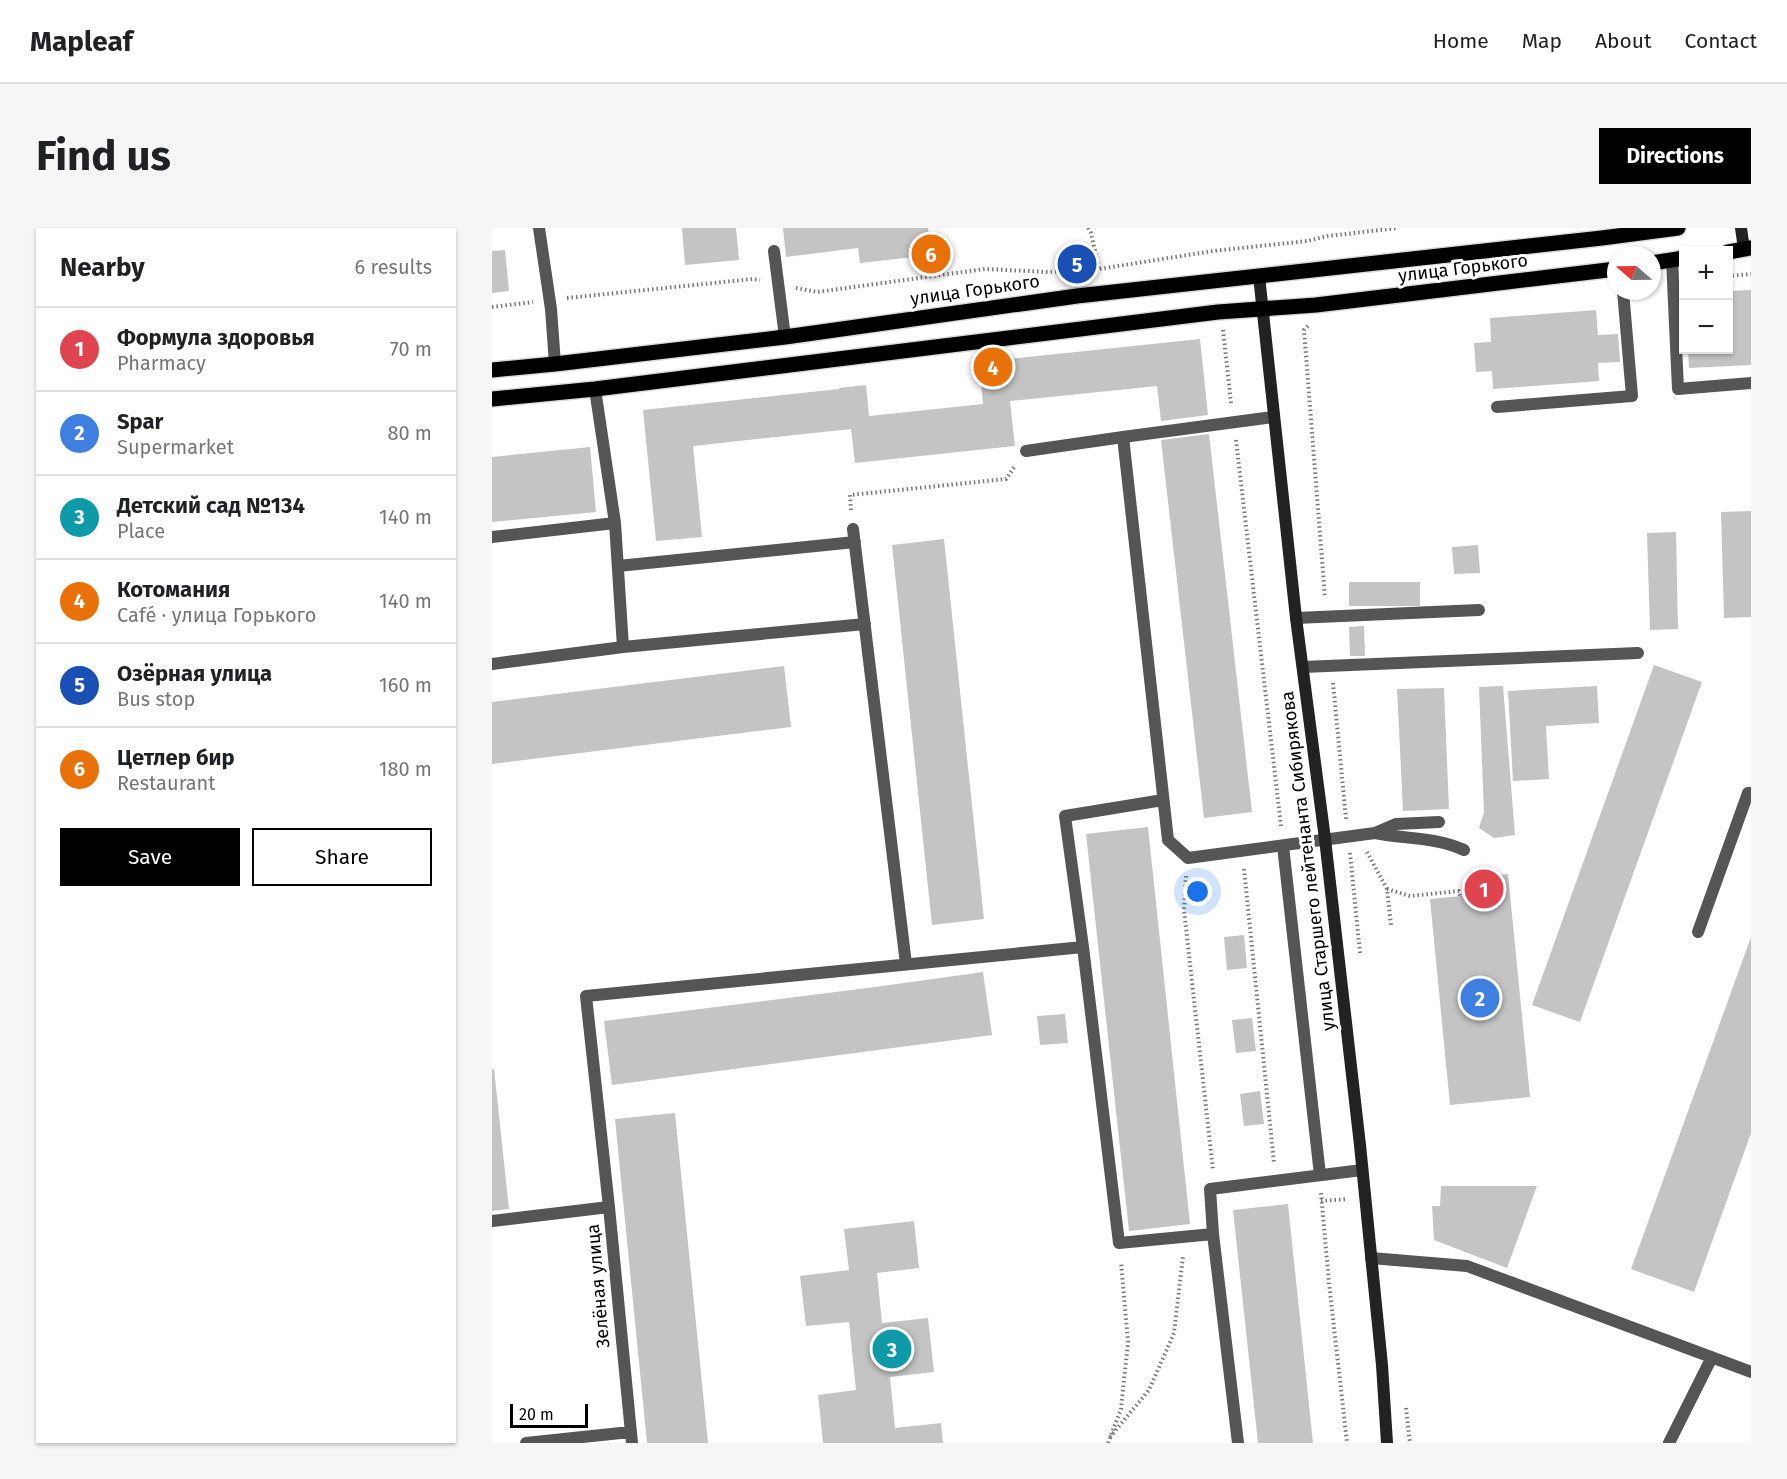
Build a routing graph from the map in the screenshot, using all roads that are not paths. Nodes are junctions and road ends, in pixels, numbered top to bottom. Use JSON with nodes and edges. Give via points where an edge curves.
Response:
{"nodes":[{"id":1,"x":540,"y":228,"type":"edge"},
{"id":2,"x":1678,"y":228,"type":"edge"},
{"id":3,"x":1741,"y":228,"type":"edge"},
{"id":4,"x":1748,"y":249,"type":"edge"},
{"id":5,"x":774,"y":251,"type":"dead end"},
{"id":6,"x":1733,"y":251,"type":"edge"},
{"id":7,"x":1678,"y":259,"type":"edge"},
{"id":8,"x":1661,"y":262,"type":"edge"},
{"id":9,"x":1607,"y":270,"type":"edge"},
{"id":10,"x":1259,"y":276,"type":"junction"},
{"id":11,"x":1624,"y":300,"type":"edge"},
{"id":12,"x":1262,"y":308,"type":"junction"},
{"id":13,"x":785,"y":337,"type":"junction"},
{"id":14,"x":555,"y":364,"type":"junction"},
{"id":15,"x":492,"y":370,"type":"edge"},
{"id":16,"x":1751,"y":383,"type":"edge"},
{"id":17,"x":595,"y":389,"type":"junction"},
{"id":18,"x":492,"y":399,"type":"edge"},
{"id":19,"x":1497,"y":407,"type":"dead end"},
{"id":20,"x":1273,"y":417,"type":"junction"},
{"id":21,"x":1123,"y":437,"type":"junction"},
{"id":22,"x":1026,"y":451,"type":"road end"},
{"id":23,"x":615,"y":524,"type":"junction"},
{"id":24,"x":492,"y":537,"type":"edge"},
{"id":25,"x":618,"y":566,"type":"junction"},
{"id":26,"x":1479,"y":610,"type":"dead end"},
{"id":27,"x":1296,"y":618,"type":"junction"},
{"id":28,"x":865,"y":624,"type":"junction"},
{"id":29,"x":623,"y":647,"type":"junction"},
{"id":30,"x":1638,"y":653,"type":"dead end"},
{"id":31,"x":492,"y":664,"type":"edge"},
{"id":32,"x":1303,"y":668,"type":"junction"},
{"id":33,"x":1751,"y":793,"type":"edge"},
{"id":34,"x":1163,"y":800,"type":"junction"},
{"id":35,"x":1439,"y":822,"type":"dead end"},
{"id":36,"x":1375,"y":833,"type":"junction"},
{"id":37,"x":1325,"y":839,"type":"junction"},
{"id":38,"x":1282,"y":846,"type":"junction"},
{"id":39,"x":1464,"y":850,"type":"dead end"},
{"id":40,"x":1698,"y":932,"type":"dead end"},
{"id":41,"x":1083,"y":946,"type":"junction"},
{"id":42,"x":906,"y":964,"type":"junction"},
{"id":43,"x":1362,"y":1170,"type":"junction"},
{"id":44,"x":1320,"y":1176,"type":"junction"},
{"id":45,"x":609,"y":1207,"type":"junction"},
{"id":46,"x":492,"y":1221,"type":"edge"},
{"id":47,"x":1213,"y":1234,"type":"junction"},
{"id":48,"x":1371,"y":1258,"type":"junction"},
{"id":49,"x":1712,"y":1357,"type":"junction"},
{"id":50,"x":1751,"y":1372,"type":"edge"},
{"id":51,"x":631,"y":1438,"type":"edge"},
{"id":52,"x":526,"y":1443,"type":"edge"},
{"id":53,"x":1238,"y":1443,"type":"edge"},
{"id":54,"x":1387,"y":1443,"type":"edge"},
{"id":55,"x":1669,"y":1443,"type":"edge"}],
"edges":[{"from":1,"to":14,"type":"street"},
{"from":2,"to":10,"type":"main road","name":"улица Горького"},
{"from":3,"to":4,"type":"main road"},
{"from":4,"to":6,"type":"main road"},
{"from":5,"to":13,"type":"street"},
{"from":7,"to":8,"type":"main road"},
{"from":7,"to":16,"type":"street","via":[[1678,389]]},
{"from":9,"to":12,"type":"main road","name":"улица Горького"},
{"from":10,"to":12,"type":"main road","name":"улица Старшего лейтенанта Сибирякова"},
{"from":10,"to":13,"type":"main road","name":"улица Горького","via":[[1077,296]]},
{"from":11,"to":19,"type":"street","via":[[1632,396]]},
{"from":12,"to":17,"type":"main road","name":"улица Горького"},
{"from":12,"to":20,"type":"main road","name":"улица Старшего лейтенанта Сибирякова"},
{"from":13,"to":14,"type":"main road","name":"улица Горького"},
{"from":14,"to":15,"type":"main road","name":"улица Горького"},
{"from":17,"to":18,"type":"main road","name":"улица Горького"},
{"from":17,"to":23,"type":"street"},
{"from":20,"to":21,"type":"street"},
{"from":20,"to":27,"type":"main road","name":"улица Старшего лейтенанта Сибирякова"},
{"from":21,"to":22,"type":"street"},
{"from":21,"to":34,"type":"street"},
{"from":23,"to":24,"type":"street"},
{"from":23,"to":25,"type":"street"},
{"from":25,"to":28,"type":"street","via":[[854,535]]},
{"from":25,"to":29,"type":"street"},
{"from":26,"to":27,"type":"street"},
{"from":27,"to":32,"type":"main road","name":"улица Старшего лейтенанта Сибирякова"},
{"from":28,"to":29,"type":"street"},
{"from":28,"to":42,"type":"street"},
{"from":29,"to":31,"type":"street"},
{"from":30,"to":32,"type":"street"},
{"from":32,"to":37,"type":"main road","name":"улица Старшего лейтенанта Сибирякова"},
{"from":33,"to":40,"type":"street"},
{"from":34,"to":38,"type":"street","via":[[1168,840],[1188,858]]},
{"from":34,"to":41,"type":"street","via":[[1065,816]]},
{"from":35,"to":36,"type":"street","via":[[1396,824]]},
{"from":36,"to":37,"type":"street"},
{"from":36,"to":39,"type":"street","via":[[1450,843]]},
{"from":37,"to":38,"type":"street"},
{"from":37,"to":43,"type":"main road","name":"улица Старшего лейтенанта Сибирякова"},
{"from":38,"to":44,"type":"street"},
{"from":41,"to":42,"type":"street"},
{"from":41,"to":47,"type":"street","via":[[1119,1243]]},
{"from":42,"to":45,"type":"street","via":[[586,996]]},
{"from":43,"to":44,"type":"street"},
{"from":43,"to":48,"type":"main road","name":"улица Старшего лейтенанта Сибирякова"},
{"from":44,"to":47,"type":"street","via":[[1210,1189]]},
{"from":45,"to":46,"type":"street","name":"Зелёная улица"},
{"from":45,"to":51,"type":"street","name":"Зелёная улица"},
{"from":47,"to":53,"type":"street"},
{"from":48,"to":49,"type":"street","via":[[1467,1266]]},
{"from":48,"to":54,"type":"main road","name":"улица Старшего лейтенанта Сибирякова"},
{"from":49,"to":50,"type":"street"},
{"from":49,"to":55,"type":"street"},
{"from":51,"to":52,"type":"street"}]}
